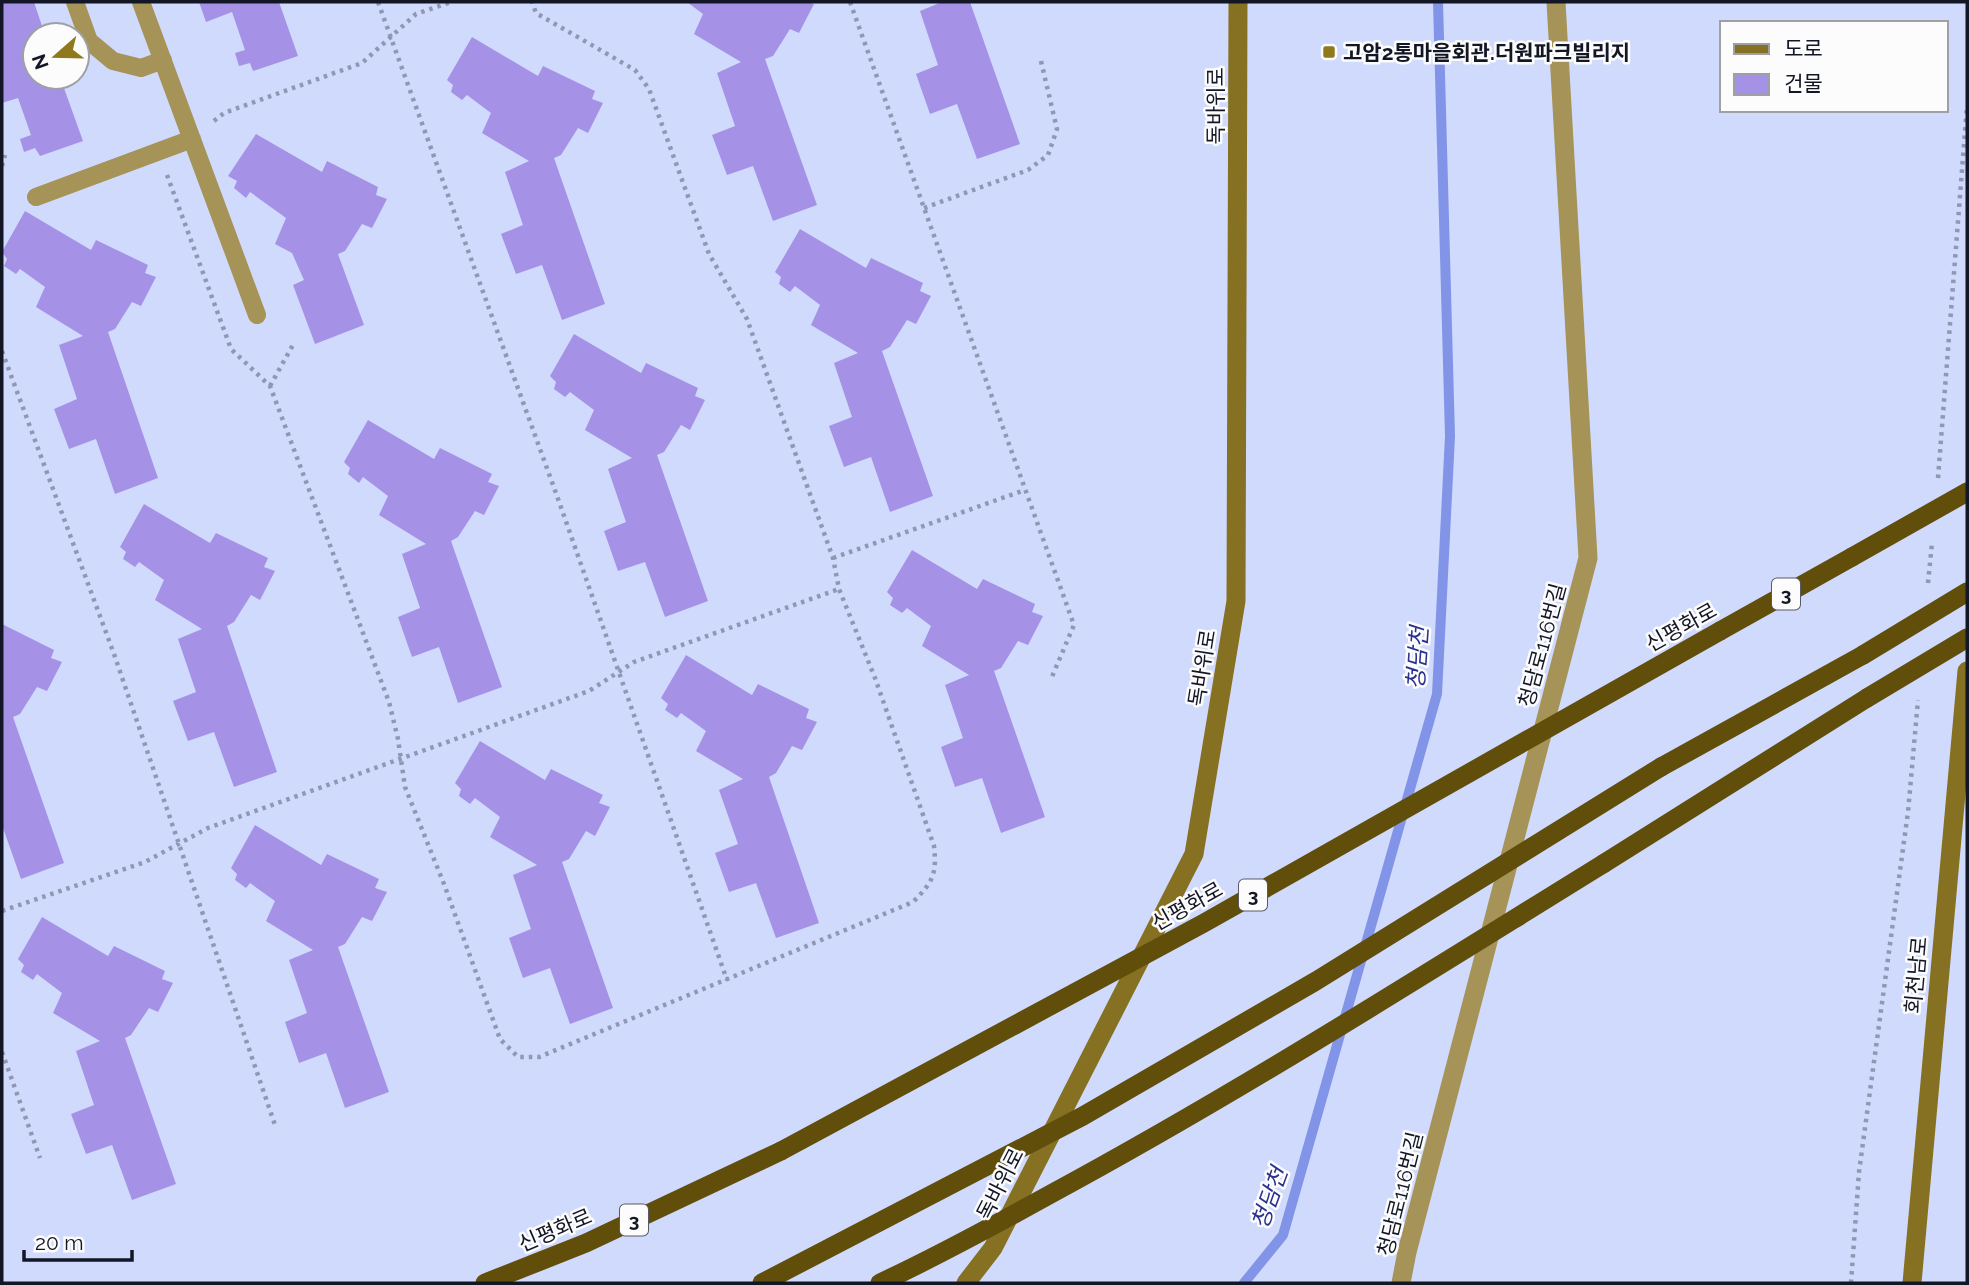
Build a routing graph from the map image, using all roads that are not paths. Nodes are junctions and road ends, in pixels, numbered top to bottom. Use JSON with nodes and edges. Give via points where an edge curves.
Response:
{"nodes":[{"id":1,"x":75,"y":2,"type":"edge"},
{"id":2,"x":141,"y":2,"type":"edge"},
{"id":3,"x":1238,"y":2,"type":"edge"},
{"id":4,"x":1556,"y":2,"type":"edge"},
{"id":5,"x":163,"y":60,"type":"junction"},
{"id":6,"x":192,"y":139,"type":"junction"},
{"id":7,"x":36,"y":197,"type":"dead end"},
{"id":8,"x":257,"y":315,"type":"dead end"},
{"id":9,"x":1967,"y":492,"type":"edge"},
{"id":10,"x":1967,"y":593,"type":"edge"},
{"id":11,"x":1967,"y":638,"type":"edge"},
{"id":12,"x":1967,"y":671,"type":"edge"},
{"id":13,"x":485,"y":1283,"type":"edge"},
{"id":14,"x":762,"y":1283,"type":"edge"},
{"id":15,"x":880,"y":1283,"type":"edge"},
{"id":16,"x":966,"y":1283,"type":"edge"},
{"id":17,"x":1401,"y":1283,"type":"edge"},
{"id":18,"x":1912,"y":1283,"type":"edge"}],
"edges":[{"from":1,"to":5,"type":"lane","via":[[89,41],[113,61],[141,68]]},
{"from":2,"to":5,"type":"lane"},
{"from":3,"to":16,"type":"main road","name":"독바위로","via":[[1236,601],[1194,854],[993,1248]]},
{"from":4,"to":17,"type":"street","name":"청담로116번길","via":[[1588,558]]},
{"from":5,"to":6,"type":"lane"},
{"from":6,"to":7,"type":"lane"},
{"from":6,"to":8,"type":"lane"},
{"from":9,"to":13,"type":"highway","name":"신평화로","number":"3","bridge":true,"via":[[1204,923],[781,1150],[586,1243]]},
{"from":10,"to":14,"type":"highway","bridge":true,"via":[[1661,767],[1316,981],[1083,1116]]},
{"from":11,"to":15,"type":"highway","bridge":true,"via":[[1129,1152]]},
{"from":12,"to":18,"type":"main road","name":"회천남로"}]}
